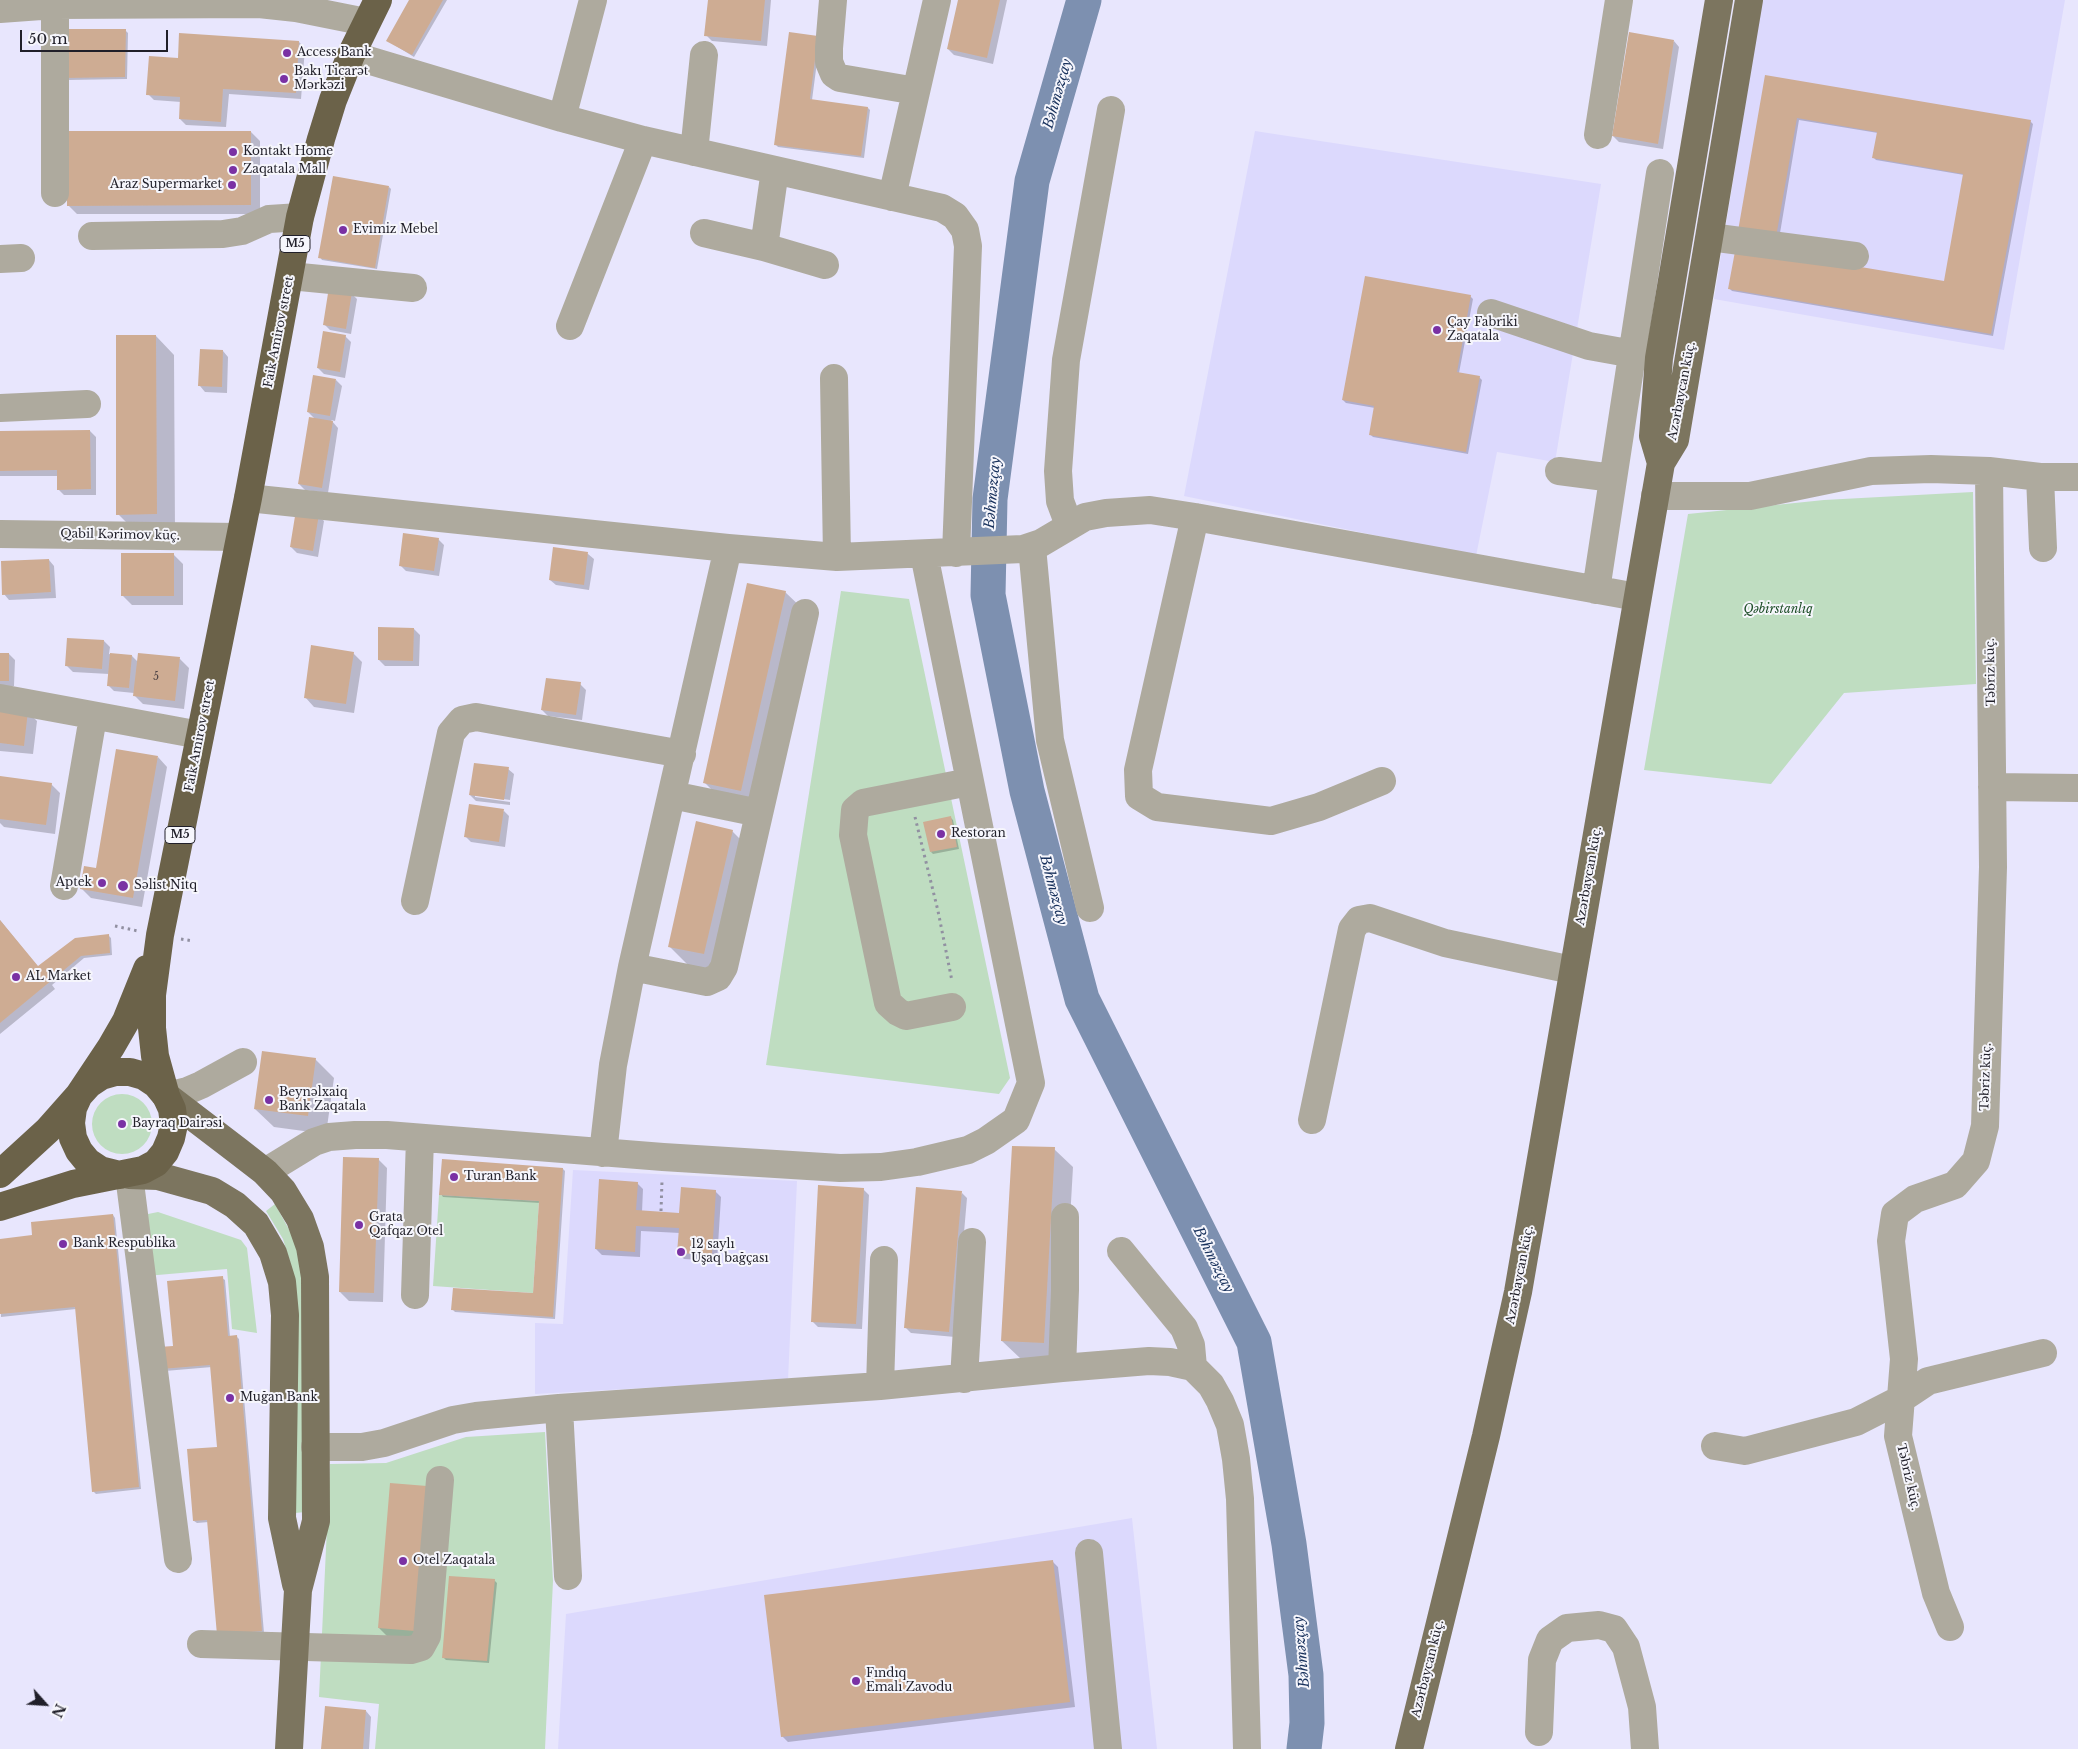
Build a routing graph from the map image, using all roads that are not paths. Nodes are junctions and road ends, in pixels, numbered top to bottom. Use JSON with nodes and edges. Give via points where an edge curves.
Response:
{"nodes":[{"id":1,"x":593,"y":0,"type":"edge"},
{"id":2,"x":833,"y":0,"type":"edge"},
{"id":3,"x":937,"y":0,"type":"edge"},
{"id":4,"x":1619,"y":0,"type":"edge"},
{"id":5,"x":1719,"y":0,"type":"edge"},
{"id":6,"x":1749,"y":0,"type":"edge"},
{"id":7,"x":193,"y":2,"type":"edge"},
{"id":8,"x":55,"y":3,"type":"edge"},
{"id":9,"x":95,"y":3,"type":"edge"},
{"id":10,"x":0,"y":9,"type":"edge"},
{"id":11,"x":372,"y":11,"type":"edge"},
{"id":12,"x":351,"y":55,"type":"junction"},
{"id":13,"x":704,"y":55,"type":"dead end"},
{"id":14,"x":916,"y":91,"type":"junction"},
{"id":15,"x":1111,"y":110,"type":"dead end"},
{"id":16,"x":562,"y":118,"type":"junction"},
{"id":17,"x":1598,"y":135,"type":"dead end"},
{"id":18,"x":642,"y":140,"type":"junction"},
{"id":19,"x":694,"y":152,"type":"junction"},
{"id":20,"x":775,"y":170,"type":"junction"},
{"id":21,"x":1660,"y":173,"type":"dead end"},
{"id":22,"x":55,"y":193,"type":"dead end"},
{"id":23,"x":892,"y":197,"type":"junction"},
{"id":24,"x":300,"y":216,"type":"junction"},
{"id":25,"x":1680,"y":232,"type":"junction"},
{"id":26,"x":704,"y":234,"type":"dead end"},
{"id":27,"x":92,"y":236,"type":"dead end"},
{"id":28,"x":1710,"y":237,"type":"junction"},
{"id":29,"x":764,"y":247,"type":"junction"},
{"id":30,"x":1855,"y":256,"type":"dead end"},
{"id":31,"x":825,"y":265,"type":"dead end"},
{"id":32,"x":290,"y":276,"type":"junction"},
{"id":33,"x":413,"y":288,"type":"dead end"},
{"id":34,"x":1491,"y":312,"type":"dead end"},
{"id":35,"x":570,"y":326,"type":"dead end"},
{"id":36,"x":1632,"y":353,"type":"junction"},
{"id":37,"x":1659,"y":358,"type":"junction"},
{"id":38,"x":834,"y":378,"type":"dead end"},
{"id":39,"x":88,"y":404,"type":"dead end"},
{"id":40,"x":0,"y":408,"type":"edge"},
{"id":41,"x":1661,"y":463,"type":"junction"},
{"id":42,"x":1559,"y":471,"type":"dead end"},
{"id":43,"x":1989,"y":471,"type":"junction"},
{"id":44,"x":2040,"y":477,"type":"junction"},
{"id":45,"x":2078,"y":477,"type":"edge"},
{"id":46,"x":1613,"y":478,"type":"junction"},
{"id":47,"x":1655,"y":496,"type":"junction"},
{"id":48,"x":248,"y":498,"type":"junction"},
{"id":49,"x":1195,"y":516,"type":"junction"},
{"id":50,"x":1069,"y":525,"type":"junction"},
{"id":51,"x":0,"y":534,"type":"edge"},
{"id":52,"x":239,"y":537,"type":"junction"},
{"id":53,"x":728,"y":548,"type":"junction"},
{"id":54,"x":1028,"y":548,"type":"junction"},
{"id":55,"x":2043,"y":548,"type":"dead end"},
{"id":56,"x":962,"y":552,"type":"junction"},
{"id":57,"x":924,"y":554,"type":"junction"},
{"id":58,"x":836,"y":557,"type":"junction"},
{"id":59,"x":1596,"y":590,"type":"junction"},
{"id":60,"x":1637,"y":597,"type":"junction"},
{"id":61,"x":805,"y":613,"type":"dead end"},
{"id":62,"x":0,"y":698,"type":"edge"},
{"id":63,"x":93,"y":717,"type":"junction"},
{"id":64,"x":200,"y":735,"type":"junction"},
{"id":65,"x":682,"y":754,"type":"junction"},
{"id":66,"x":1382,"y":781,"type":"dead end"},
{"id":67,"x":970,"y":782,"type":"junction"},
{"id":68,"x":1992,"y":787,"type":"junction"},
{"id":69,"x":2078,"y":788,"type":"edge"},
{"id":70,"x":672,"y":795,"type":"junction"},
{"id":71,"x":759,"y":813,"type":"junction"},
{"id":72,"x":64,"y":886,"type":"dead end"},
{"id":73,"x":415,"y":901,"type":"dead end"},
{"id":74,"x":1090,"y":908,"type":"dead end"},
{"id":75,"x":160,"y":935,"type":"junction"},
{"id":76,"x":632,"y":967,"type":"junction"},
{"id":77,"x":1572,"y":970,"type":"junction"},
{"id":78,"x":952,"y":994,"type":"road end"},
{"id":79,"x":243,"y":1062,"type":"dead end"},
{"id":80,"x":79,"y":1095,"type":"junction"},
{"id":81,"x":166,"y":1096,"type":"junction"},
{"id":82,"x":1312,"y":1120,"type":"dead end"},
{"id":83,"x":420,"y":1138,"type":"junction"},
{"id":84,"x":603,"y":1153,"type":"junction"},
{"id":85,"x":3,"y":1166,"type":"edge"},
{"id":86,"x":265,"y":1172,"type":"junction"},
{"id":87,"x":129,"y":1174,"type":"junction"},
{"id":88,"x":0,"y":1207,"type":"edge"},
{"id":89,"x":1065,"y":1217,"type":"dead end"},
{"id":90,"x":972,"y":1242,"type":"dead end"},
{"id":91,"x":1120,"y":1250,"type":"dead end"},
{"id":92,"x":884,"y":1260,"type":"dead end"},
{"id":93,"x":415,"y":1294,"type":"dead end"},
{"id":94,"x":2043,"y":1353,"type":"dead end"},
{"id":95,"x":1193,"y":1367,"type":"junction"},
{"id":96,"x":1062,"y":1368,"type":"junction"},
{"id":97,"x":964,"y":1378,"type":"junction"},
{"id":98,"x":880,"y":1386,"type":"junction"},
{"id":99,"x":1901,"y":1399,"type":"junction"},
{"id":100,"x":559,"y":1408,"type":"junction"},
{"id":101,"x":1715,"y":1446,"type":"dead end"},
{"id":102,"x":316,"y":1447,"type":"junction"},
{"id":103,"x":440,"y":1480,"type":"dead end"},
{"id":104,"x":1089,"y":1553,"type":"dead end"},
{"id":105,"x":178,"y":1559,"type":"dead end"},
{"id":106,"x":568,"y":1576,"type":"dead end"},
{"id":107,"x":298,"y":1590,"type":"junction"},
{"id":108,"x":1950,"y":1627,"type":"dead end"},
{"id":109,"x":201,"y":1644,"type":"dead end"},
{"id":110,"x":296,"y":1646,"type":"junction"},
{"id":111,"x":1539,"y":1732,"type":"dead end"},
{"id":112,"x":289,"y":1749,"type":"edge"},
{"id":113,"x":1108,"y":1749,"type":"edge"},
{"id":114,"x":1247,"y":1749,"type":"edge"},
{"id":115,"x":1409,"y":1749,"type":"edge"},
{"id":116,"x":1644,"y":1749,"type":"edge"}],
"edges":[{"from":1,"to":16,"type":"street"},
{"from":2,"to":14,"type":"street","via":[[829,62],[834,74],[840,78]]},
{"from":3,"to":14,"type":"street"},
{"from":4,"to":17,"type":"street"},
{"from":5,"to":25,"type":"main road"},
{"from":6,"to":28,"type":"main road","name":"Azərbaycan küç."},
{"from":7,"to":9,"type":"street"},
{"from":7,"to":11,"type":"street"},
{"from":8,"to":9,"type":"street"},
{"from":8,"to":10,"type":"street"},
{"from":8,"to":22,"type":"street"},
{"from":11,"to":12,"type":"highway","name":"Faik Amirov street","number":"M5"},
{"from":12,"to":16,"type":"street"},
{"from":12,"to":24,"type":"highway","name":"Faik Amirov street","number":"M5","via":[[321,138]]},
{"from":13,"to":19,"type":"street"},
{"from":14,"to":23,"type":"street"},
{"from":15,"to":50,"type":"street","via":[[1066,360],[1058,471],[1060,500]]},
{"from":16,"to":18,"type":"street"},
{"from":18,"to":19,"type":"street"},
{"from":18,"to":35,"type":"street"},
{"from":19,"to":20,"type":"street"},
{"from":20,"to":23,"type":"street"},
{"from":20,"to":29,"type":"street"},
{"from":21,"to":36,"type":"street"},
{"from":23,"to":56,"type":"street","via":[[942,208],[955,216],[965,230],[968,246]]},
{"from":24,"to":27,"type":"street","via":[[269,219],[242,231],[223,234]]},
{"from":24,"to":32,"type":"highway","name":"Faik Amirov street","number":"M5"},
{"from":25,"to":28,"type":"main road"},
{"from":25,"to":37,"type":"main road"},
{"from":26,"to":29,"type":"street"},
{"from":28,"to":30,"type":"street"},
{"from":28,"to":41,"type":"main road","name":"Azərbaycan küç.","via":[[1675,440]]},
{"from":29,"to":31,"type":"street"},
{"from":32,"to":33,"type":"street"},
{"from":32,"to":48,"type":"highway","name":"Faik Amirov street","number":"M5"},
{"from":34,"to":36,"type":"street","via":[[1588,346]]},
{"from":36,"to":37,"type":"street"},
{"from":36,"to":46,"type":"street"},
{"from":37,"to":41,"type":"main road","via":[[1653,436]]},
{"from":38,"to":58,"type":"street"},
{"from":39,"to":40,"type":"street"},
{"from":41,"to":47,"type":"main road","name":"Azərbaycan küç."},
{"from":42,"to":46,"type":"street"},
{"from":43,"to":44,"type":"street"},
{"from":43,"to":47,"type":"street","via":[[1871,471],[1750,496]]},
{"from":43,"to":68,"type":"street","name":"Təbriz küç."},
{"from":44,"to":45,"type":"street"},
{"from":44,"to":55,"type":"street"},
{"from":46,"to":59,"type":"street"},
{"from":47,"to":60,"type":"main road","name":"Azərbaycan küç."},
{"from":48,"to":52,"type":"highway","number":"M5"},
{"from":48,"to":53,"type":"street"},
{"from":49,"to":50,"type":"street","via":[[1150,510],[1085,517]]},
{"from":49,"to":59,"type":"street"},
{"from":49,"to":66,"type":"street","via":[[1138,770],[1138,796],[1157,807],[1271,821],[1319,807]]},
{"from":50,"to":54,"type":"street"},
{"from":51,"to":52,"type":"street","name":"Qabil Kərimov küç."},
{"from":52,"to":64,"type":"highway","name":"Faik Amirov street","number":"M5"},
{"from":53,"to":58,"type":"street"},
{"from":53,"to":65,"type":"street"},
{"from":54,"to":56,"type":"street"},
{"from":54,"to":74,"type":"street","via":[[1050,740]]},
{"from":56,"to":57,"type":"street"},
{"from":57,"to":58,"type":"street"},
{"from":57,"to":67,"type":"street"},
{"from":59,"to":60,"type":"street"},
{"from":60,"to":77,"type":"main road","name":"Azərbaycan küç."},
{"from":61,"to":71,"type":"street"},
{"from":62,"to":63,"type":"street"},
{"from":63,"to":64,"type":"street"},
{"from":63,"to":72,"type":"street"},
{"from":64,"to":75,"type":"highway","name":"Faik Amirov street","number":"M5"},
{"from":65,"to":70,"type":"street"},
{"from":65,"to":73,"type":"street","via":[[476,717],[462,720],[451,733]]},
{"from":67,"to":78,"type":"street","via":[[863,803],[855,810],[853,835],[888,1003],[906,1016]]},
{"from":67,"to":84,"type":"street","via":[[1031,1083],[1016,1120],[968,1150],[881,1167],[840,1168]]},
{"from":68,"to":69,"type":"street"},
{"from":68,"to":99,"type":"street","name":"Təbriz küç.","via":[[1993,867],[1985,1126],[1976,1161],[1955,1185],[1915,1199],[1895,1214],[1891,1241],[1904,1359]]},
{"from":70,"to":71,"type":"street"},
{"from":70,"to":76,"type":"street"},
{"from":71,"to":76,"type":"street","via":[[724,967],[718,977],[707,982]]},
{"from":75,"to":80,"type":"highway","via":[[126,1021]]},
{"from":75,"to":81,"type":"highway","via":[[152,995],[152,1028],[155,1056]]},
{"from":76,"to":84,"type":"street","via":[[613,1066]]},
{"from":77,"to":82,"type":"street","via":[[1445,943],[1370,918],[1359,920],[1352,930]]},
{"from":77,"to":115,"type":"main road","name":"Azərbaycan küç.","via":[[1518,1292]]},
{"from":79,"to":81,"type":"street","via":[[201,1085]]},
{"from":80,"to":81,"type":"highway","via":[[101,1076],[130,1072],[156,1084]]},
{"from":80,"to":85,"type":"highway","via":[[48,1130]]},
{"from":80,"to":87,"type":"highway","via":[[71,1123],[78,1151],[100,1170]]},
{"from":81,"to":86,"type":"main road"},
{"from":81,"to":87,"type":"highway","via":[[173,1116],[172,1138],[156,1163]]},
{"from":83,"to":84,"type":"street"},
{"from":83,"to":86,"type":"street","via":[[329,1137],[298,1150]]},
{"from":83,"to":93,"type":"street"},
{"from":86,"to":102,"type":"main road","via":[[288,1198],[310,1247],[315,1277]]},
{"from":87,"to":88,"type":"highway","via":[[73,1184]]},
{"from":87,"to":105,"type":"street"},
{"from":87,"to":107,"type":"main road","via":[[158,1176],[212,1191],[256,1224],[273,1253],[282,1282],[285,1315],[282,1518]]},
{"from":89,"to":96,"type":"street"},
{"from":90,"to":97,"type":"street"},
{"from":91,"to":95,"type":"street","via":[[1184,1328],[1191,1345]]},
{"from":92,"to":98,"type":"street"},
{"from":94,"to":99,"type":"street","via":[[1928,1381]]},
{"from":95,"to":96,"type":"street","via":[[1149,1361]]},
{"from":95,"to":114,"type":"street","via":[[1211,1386],[1220,1402],[1230,1426],[1236,1459]]},
{"from":96,"to":97,"type":"street"},
{"from":97,"to":98,"type":"street"},
{"from":98,"to":100,"type":"street"},
{"from":99,"to":101,"type":"street","via":[[1856,1422],[1746,1451]]},
{"from":99,"to":108,"type":"street","name":"Təbriz küç.","via":[[1898,1436],[1936,1593]]},
{"from":100,"to":102,"type":"street","via":[[452,1420],[362,1447]]},
{"from":100,"to":106,"type":"street"},
{"from":102,"to":107,"type":"main road","via":[[316,1522]]},
{"from":103,"to":110,"type":"street","via":[[427,1636],[420,1647],[411,1650]]},
{"from":104,"to":113,"type":"street"},
{"from":107,"to":110,"type":"main road"},
{"from":109,"to":110,"type":"street"},
{"from":110,"to":112,"type":"main road"},
{"from":111,"to":116,"type":"street","via":[[1542,1660],[1550,1640],[1567,1628],[1599,1624],[1614,1629],[1626,1647],[1642,1708]]}]}
